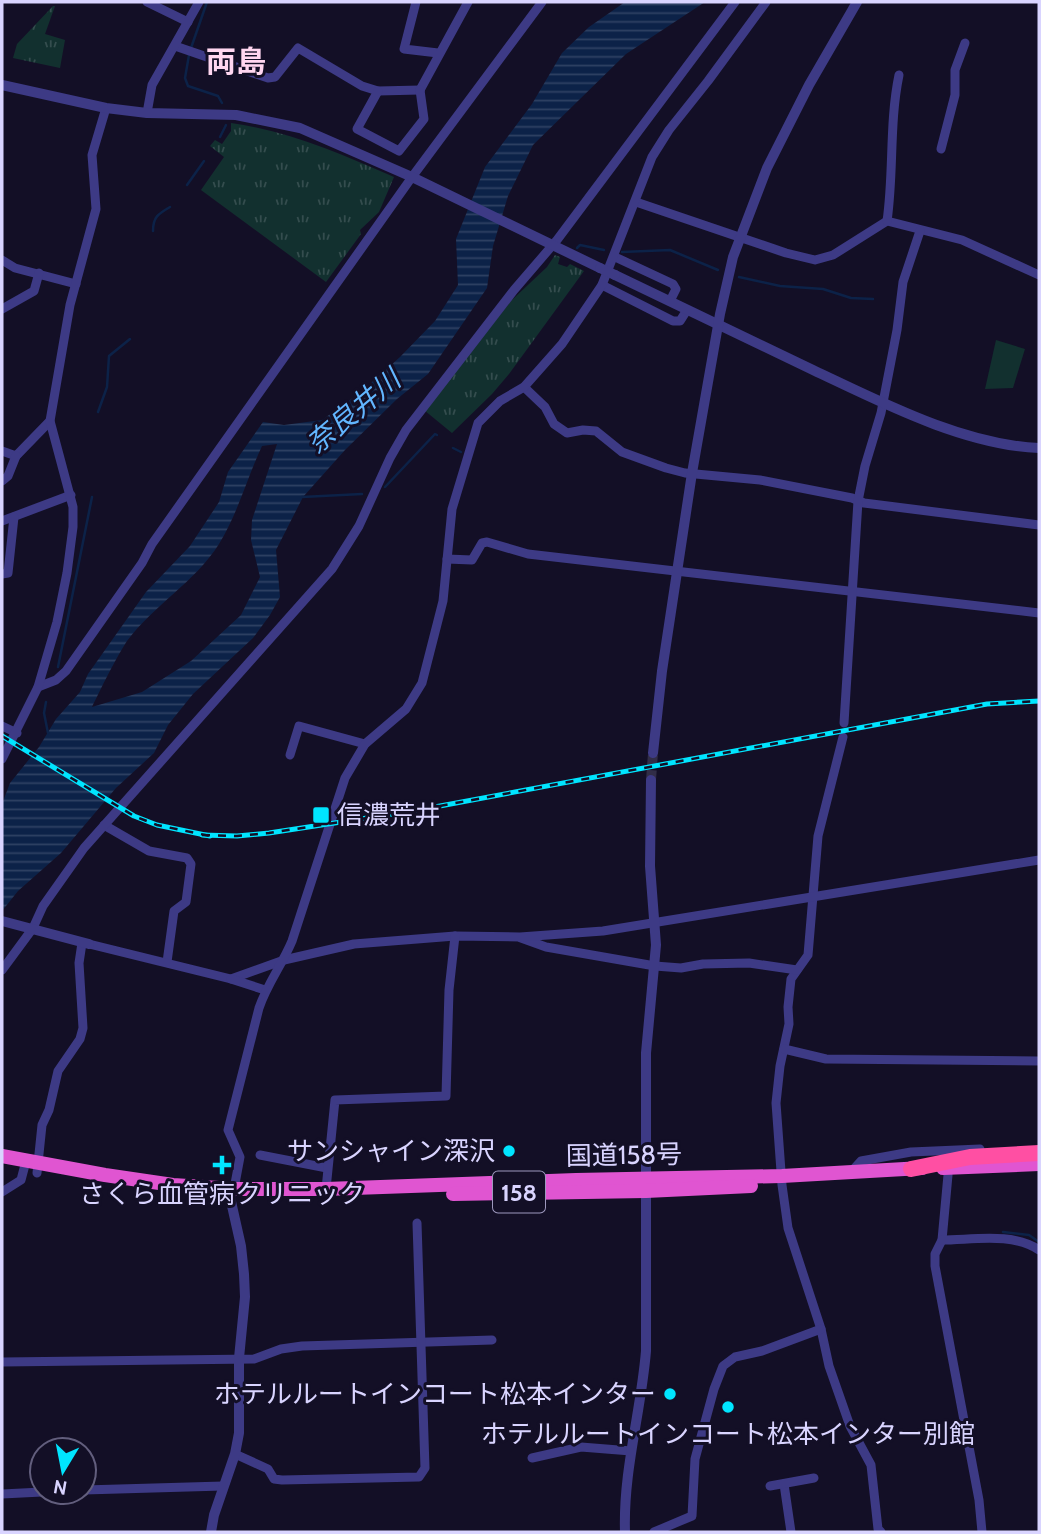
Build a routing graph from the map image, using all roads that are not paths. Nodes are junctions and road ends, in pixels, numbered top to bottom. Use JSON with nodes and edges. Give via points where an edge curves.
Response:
{"nodes":[{"id":1,"x":147,"y":2,"type":"edge"},
{"id":2,"x":199,"y":2,"type":"edge"},
{"id":3,"x":416,"y":2,"type":"edge"},
{"id":4,"x":468,"y":2,"type":"edge"},
{"id":5,"x":542,"y":2,"type":"edge"},
{"id":6,"x":735,"y":2,"type":"edge"},
{"id":7,"x":766,"y":2,"type":"edge"},
{"id":8,"x":857,"y":2,"type":"edge"},
{"id":9,"x":188,"y":22,"type":"junction"},
{"id":10,"x":965,"y":43,"type":"dead end"},
{"id":11,"x":175,"y":46,"type":"junction"},
{"id":12,"x":438,"y":53,"type":"junction"},
{"id":13,"x":899,"y":75,"type":"dead end"},
{"id":14,"x":2,"y":85,"type":"edge"},
{"id":15,"x":420,"y":90,"type":"junction"},
{"id":16,"x":378,"y":91,"type":"junction"},
{"id":17,"x":106,"y":108,"type":"junction"},
{"id":18,"x":147,"y":113,"type":"junction"},
{"id":19,"x":941,"y":149,"type":"dead end"},
{"id":20,"x":414,"y":178,"type":"junction"},
{"id":21,"x":636,"y":202,"type":"junction"},
{"id":22,"x":887,"y":221,"type":"junction"},
{"id":23,"x":920,"y":231,"type":"junction"},
{"id":24,"x":740,"y":237,"type":"junction"},
{"id":25,"x":551,"y":244,"type":"junction"},
{"id":26,"x":615,"y":257,"type":"junction"},
{"id":27,"x":2,"y":260,"type":"edge"},
{"id":28,"x":39,"y":273,"type":"junction"},
{"id":29,"x":1039,"y":275,"type":"edge"},
{"id":30,"x":76,"y":284,"type":"junction"},
{"id":31,"x":602,"y":285,"type":"junction"},
{"id":32,"x":670,"y":301,"type":"junction"},
{"id":33,"x":2,"y":309,"type":"edge"},
{"id":34,"x":687,"y":310,"type":"junction"},
{"id":35,"x":718,"y":325,"type":"junction"},
{"id":36,"x":524,"y":387,"type":"junction"},
{"id":37,"x":882,"y":403,"type":"junction"},
{"id":38,"x":50,"y":421,"type":"junction"},
{"id":39,"x":1039,"y":448,"type":"edge"},
{"id":40,"x":2,"y":451,"type":"edge"},
{"id":41,"x":16,"y":456,"type":"junction"},
{"id":42,"x":692,"y":473,"type":"junction"},
{"id":43,"x":2,"y":481,"type":"edge"},
{"id":44,"x":71,"y":495,"type":"junction"},
{"id":45,"x":858,"y":501,"type":"junction"},
{"id":46,"x":14,"y":517,"type":"junction"},
{"id":47,"x":2,"y":521,"type":"edge"},
{"id":48,"x":1039,"y":525,"type":"edge"},
{"id":49,"x":447,"y":559,"type":"junction"},
{"id":50,"x":676,"y":571,"type":"junction"},
{"id":51,"x":2,"y":574,"type":"edge"},
{"id":52,"x":853,"y":592,"type":"junction"},
{"id":53,"x":1039,"y":613,"type":"edge"},
{"id":54,"x":38,"y":687,"type":"junction"},
{"id":55,"x":844,"y":723,"type":"dead end"},
{"id":56,"x":2,"y":726,"type":"edge"},
{"id":57,"x":17,"y":733,"type":"junction"},
{"id":58,"x":843,"y":737,"type":"dead end"},
{"id":59,"x":365,"y":744,"type":"junction"},
{"id":60,"x":653,"y":753,"type":"tunnel mouth"},
{"id":61,"x":290,"y":755,"type":"dead end"},
{"id":62,"x":2,"y":759,"type":"edge"},
{"id":63,"x":651,"y":780,"type":"tunnel mouth"},
{"id":64,"x":104,"y":825,"type":"junction"},
{"id":65,"x":1039,"y":860,"type":"edge"},
{"id":66,"x":813,"y":896,"type":"junction"},
{"id":67,"x":2,"y":921,"type":"edge"},
{"id":68,"x":654,"y":923,"type":"junction"},
{"id":69,"x":29,"y":928,"type":"junction"},
{"id":70,"x":455,"y":936,"type":"junction"},
{"id":71,"x":520,"y":937,"type":"junction"},
{"id":72,"x":85,"y":944,"type":"junction"},
{"id":73,"x":284,"y":960,"type":"junction"},
{"id":74,"x":167,"y":962,"type":"junction"},
{"id":75,"x":655,"y":966,"type":"junction"},
{"id":76,"x":2,"y":970,"type":"edge"},
{"id":77,"x":797,"y":970,"type":"junction"},
{"id":78,"x":231,"y":979,"type":"junction"},
{"id":79,"x":265,"y":990,"type":"junction"},
{"id":80,"x":784,"y":1049,"type":"junction"},
{"id":81,"x":1039,"y":1061,"type":"edge"},
{"id":82,"x":1039,"y":1146,"type":"edge"},
{"id":83,"x":1039,"y":1153,"type":"edge"},
{"id":84,"x":260,"y":1155,"type":"dead end"},
{"id":85,"x":2,"y":1156,"type":"edge"},
{"id":86,"x":1039,"y":1164,"type":"edge"},
{"id":87,"x":2,"y":1165,"type":"edge"},
{"id":88,"x":32,"y":1167,"type":"junction"},
{"id":89,"x":327,"y":1168,"type":"junction"},
{"id":90,"x":911,"y":1169,"type":"junction"},
{"id":91,"x":851,"y":1172,"type":"junction"},
{"id":92,"x":1039,"y":1173,"type":"edge"},
{"id":93,"x":948,"y":1175,"type":"junction"},
{"id":94,"x":782,"y":1180,"type":"junction"},
{"id":95,"x":646,"y":1185,"type":"junction"},
{"id":96,"x":326,"y":1189,"type":"junction"},
{"id":97,"x":2,"y":1192,"type":"edge"},
{"id":98,"x":232,"y":1193,"type":"junction"},
{"id":99,"x":417,"y":1223,"type":"dead end"},
{"id":100,"x":942,"y":1240,"type":"junction"},
{"id":101,"x":1039,"y":1250,"type":"edge"},
{"id":102,"x":821,"y":1329,"type":"junction"},
{"id":103,"x":492,"y":1340,"type":"dead end"},
{"id":104,"x":420,"y":1342,"type":"junction"},
{"id":105,"x":239,"y":1358,"type":"junction"},
{"id":106,"x":2,"y":1362,"type":"edge"},
{"id":107,"x":631,"y":1451,"type":"junction"},
{"id":108,"x":235,"y":1454,"type":"junction"},
{"id":109,"x":532,"y":1458,"type":"dead end"},
{"id":110,"x":814,"y":1478,"type":"dead end"},
{"id":111,"x":784,"y":1484,"type":"junction"},
{"id":112,"x":223,"y":1486,"type":"junction"},
{"id":113,"x":770,"y":1486,"type":"dead end"},
{"id":114,"x":98,"y":1490,"type":"edge"},
{"id":115,"x":28,"y":1492,"type":"edge"},
{"id":116,"x":2,"y":1493,"type":"edge"},
{"id":117,"x":211,"y":1532,"type":"edge"},
{"id":118,"x":625,"y":1532,"type":"edge"},
{"id":119,"x":654,"y":1532,"type":"edge"},
{"id":120,"x":791,"y":1532,"type":"edge"},
{"id":121,"x":881,"y":1532,"type":"edge"},
{"id":122,"x":982,"y":1532,"type":"edge"}],
"edges":[{"from":1,"to":9,"type":"street"},
{"from":2,"to":9,"type":"street"},
{"from":3,"to":12,"type":"street","via":[[404,49]]},
{"from":4,"to":12,"type":"street"},
{"from":5,"to":20,"type":"street"},
{"from":6,"to":25,"type":"street"},
{"from":7,"to":21,"type":"street","via":[[669,130],[652,157]]},
{"from":8,"to":24,"type":"street","via":[[767,168]]},
{"from":9,"to":11,"type":"street"},
{"from":10,"to":19,"type":"street","via":[[955,70],[955,96]]},
{"from":11,"to":16,"type":"street","via":[[268,78],[275,77],[298,48]]},
{"from":11,"to":18,"type":"street","via":[[152,85]]},
{"from":12,"to":15,"type":"street"},
{"from":13,"to":22,"type":"street"},
{"from":14,"to":17,"type":"street"},
{"from":15,"to":16,"type":"street"},
{"from":15,"to":16,"type":"street","via":[[424,119],[399,152],[356,129]]},
{"from":17,"to":18,"type":"street"},
{"from":17,"to":30,"type":"street","via":[[92,155],[96,209]]},
{"from":18,"to":20,"type":"street","via":[[215,113],[280,122],[319,134]]},
{"from":20,"to":25,"type":"street"},
{"from":20,"to":54,"type":"street","via":[[152,544],[77,657],[56,680]]},
{"from":21,"to":24,"type":"street"},
{"from":21,"to":26,"type":"street"},
{"from":22,"to":23,"type":"street"},
{"from":22,"to":24,"type":"street","via":[[824,260]]},
{"from":23,"to":29,"type":"street","via":[[962,240]]},
{"from":23,"to":37,"type":"street","via":[[903,282]]},
{"from":24,"to":35,"type":"street"},
{"from":25,"to":32,"type":"street","bridge":true},
{"from":25,"to":64,"type":"street","via":[[406,430],[359,526],[332,569]]},
{"from":26,"to":31,"type":"street"},
{"from":26,"to":32,"type":"street","via":[[673,284],[676,289]]},
{"from":27,"to":28,"type":"street"},
{"from":28,"to":30,"type":"street"},
{"from":28,"to":33,"type":"street","via":[[34,291]]},
{"from":30,"to":38,"type":"street"},
{"from":31,"to":34,"type":"street","via":[[673,321],[680,321]]},
{"from":31,"to":36,"type":"street","via":[[562,344]]},
{"from":32,"to":34,"type":"street"},
{"from":34,"to":35,"type":"street"},
{"from":35,"to":37,"type":"street"},
{"from":35,"to":42,"type":"street"},
{"from":36,"to":42,"type":"street","via":[[567,433],[591,429],[632,457]]},
{"from":36,"to":49,"type":"street","via":[[500,401],[478,423],[452,509]]},
{"from":37,"to":39,"type":"street","via":[[957,431]]},
{"from":37,"to":45,"type":"street"},
{"from":38,"to":41,"type":"street"},
{"from":38,"to":44,"type":"street"},
{"from":40,"to":41,"type":"street"},
{"from":41,"to":43,"type":"street"},
{"from":42,"to":45,"type":"street","via":[[760,480]]},
{"from":42,"to":50,"type":"street"},
{"from":44,"to":46,"type":"street"},
{"from":44,"to":54,"type":"street","via":[[73,527],[67,573]]},
{"from":45,"to":48,"type":"street"},
{"from":45,"to":52,"type":"street"},
{"from":46,"to":47,"type":"street"},
{"from":46,"to":51,"type":"street","via":[[8,573]]},
{"from":49,"to":50,"type":"street","via":[[472,560],[487,542],[528,554]]},
{"from":49,"to":59,"type":"street","via":[[441,611],[422,683],[406,709]]},
{"from":50,"to":52,"type":"street"},
{"from":50,"to":60,"type":"street"},
{"from":52,"to":53,"type":"street"},
{"from":52,"to":55,"type":"street"},
{"from":54,"to":57,"type":"street"},
{"from":56,"to":57,"type":"street"},
{"from":57,"to":62,"type":"street"},
{"from":58,"to":66,"type":"street","via":[[818,836]]},
{"from":59,"to":61,"type":"street","via":[[299,726]]},
{"from":59,"to":73,"type":"street","via":[[345,778]]},
{"from":63,"to":68,"type":"street"},
{"from":64,"to":69,"type":"street"},
{"from":64,"to":74,"type":"street","via":[[149,851],[187,858],[191,864],[186,902],[174,911]]},
{"from":65,"to":66,"type":"street"},
{"from":66,"to":68,"type":"street"},
{"from":66,"to":77,"type":"street","via":[[808,955]]},
{"from":67,"to":69,"type":"street"},
{"from":68,"to":71,"type":"street"},
{"from":68,"to":75,"type":"street"},
{"from":69,"to":72,"type":"street"},
{"from":69,"to":76,"type":"street"},
{"from":70,"to":71,"type":"street"},
{"from":70,"to":73,"type":"street","via":[[354,944]]},
{"from":70,"to":89,"type":"street","via":[[446,1096],[335,1100]]},
{"from":71,"to":75,"type":"street","via":[[546,947]]},
{"from":72,"to":74,"type":"street"},
{"from":72,"to":88,"type":"street","via":[[79,963],[83,1028],[58,1071]]},
{"from":73,"to":78,"type":"street"},
{"from":73,"to":79,"type":"street"},
{"from":74,"to":78,"type":"street"},
{"from":75,"to":77,"type":"street","via":[[749,963]]},
{"from":75,"to":95,"type":"street","via":[[646,1053]]},
{"from":77,"to":80,"type":"street","via":[[791,979]]},
{"from":78,"to":79,"type":"street"},
{"from":79,"to":98,"type":"street","via":[[228,1130],[240,1157]]},
{"from":80,"to":81,"type":"street","via":[[826,1059]]},
{"from":80,"to":94,"type":"street","via":[[776,1103]]},
{"from":82,"to":91,"type":"street","via":[[911,1152],[861,1161]]},
{"from":83,"to":90,"type":"highway","via":[[970,1157]]},
{"from":84,"to":89,"type":"street"},
{"from":85,"to":88,"type":"highway","name":"国道158号","number":"158"},
{"from":86,"to":90,"type":"highway","name":"国道158号","number":"158"},
{"from":87,"to":88,"type":"highway","name":"国道158号","number":"158"},
{"from":88,"to":97,"type":"street","via":[[19,1183]]},
{"from":88,"to":98,"type":"highway","name":"国道158号","number":"158","via":[[130,1188]]},
{"from":89,"to":96,"type":"street"},
{"from":90,"to":91,"type":"highway","name":"国道158号","number":"158"},
{"from":91,"to":94,"type":"highway","name":"国道158号","number":"158"},
{"from":92,"to":93,"type":"highway","name":"国道158号","number":"158"},
{"from":93,"to":94,"type":"highway","name":"国道158号","number":"158"},
{"from":93,"to":100,"type":"street"},
{"from":94,"to":95,"type":"highway","name":"国道158号","number":"158"},
{"from":94,"to":102,"type":"street","via":[[788,1228]]},
{"from":95,"to":96,"type":"highway","name":"国道158号","number":"158"},
{"from":95,"to":98,"type":"highway","name":"国道158号","number":"158","via":[[331,1198]]},
{"from":95,"to":107,"type":"street","via":[[645,1360]]},
{"from":96,"to":98,"type":"highway","name":"国道158号","number":"158"},
{"from":98,"to":105,"type":"street","via":[[244,1274]]},
{"from":99,"to":104,"type":"street"},
{"from":100,"to":101,"type":"street","via":[[1008,1239],[1030,1243]]},
{"from":100,"to":122,"type":"street","via":[[935,1266]]},
{"from":102,"to":119,"type":"street","via":[[726,1363],[695,1459],[692,1516]]},
{"from":102,"to":121,"type":"street","via":[[850,1426],[871,1465]]},
{"from":103,"to":104,"type":"street"},
{"from":104,"to":105,"type":"street","via":[[302,1346],[259,1359]]},
{"from":104,"to":108,"type":"street","via":[[425,1468],[419,1477],[274,1479],[268,1469]]},
{"from":105,"to":106,"type":"street"},
{"from":105,"to":108,"type":"street"},
{"from":107,"to":109,"type":"street","via":[[581,1447]]},
{"from":107,"to":118,"type":"street"},
{"from":108,"to":112,"type":"street"},
{"from":110,"to":111,"type":"street"},
{"from":111,"to":113,"type":"street"},
{"from":111,"to":120,"type":"street"},
{"from":112,"to":114,"type":"street"},
{"from":112,"to":117,"type":"street"},
{"from":115,"to":116,"type":"street"}]}
